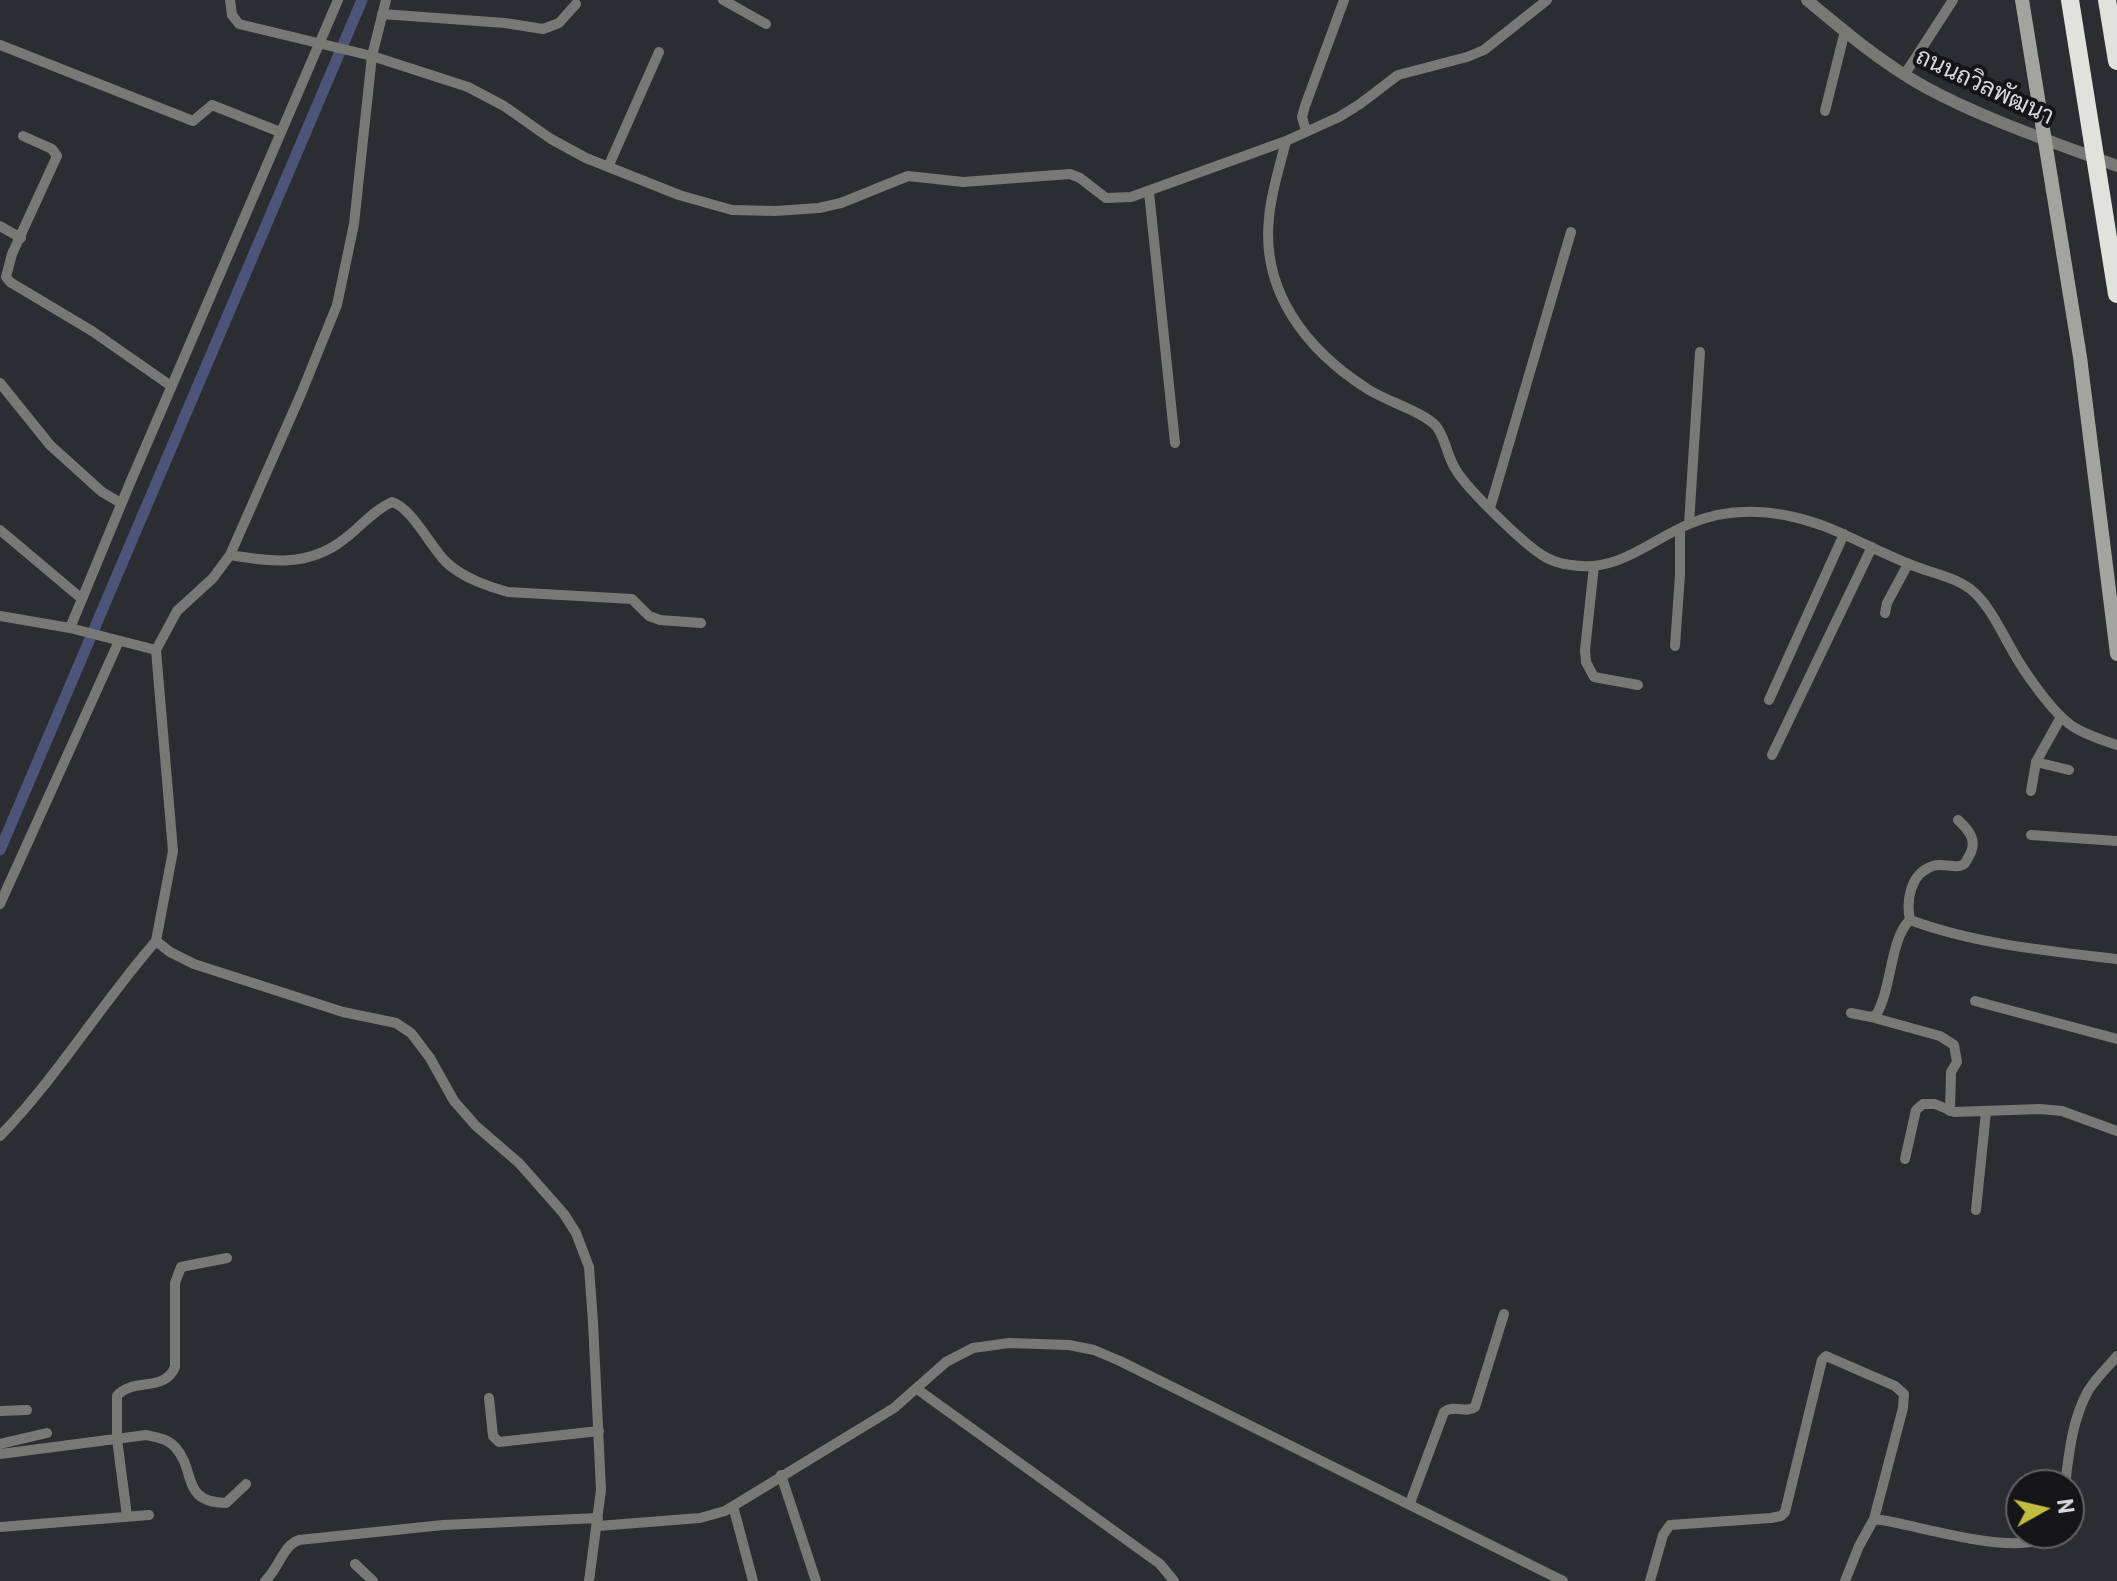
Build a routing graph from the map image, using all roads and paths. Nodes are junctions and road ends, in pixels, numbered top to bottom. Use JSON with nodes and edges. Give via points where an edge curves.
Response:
{"nodes":[{"id":1,"x":230,"y":0,"type":"edge"},
{"id":2,"x":338,"y":0,"type":"edge"},
{"id":3,"x":386,"y":0,"type":"edge"},
{"id":4,"x":723,"y":0,"type":"edge"},
{"id":5,"x":1344,"y":0,"type":"edge"},
{"id":6,"x":1547,"y":0,"type":"edge"},
{"id":7,"x":1807,"y":0,"type":"edge"},
{"id":8,"x":1953,"y":0,"type":"edge"},
{"id":9,"x":2022,"y":0,"type":"edge"},
{"id":10,"x":2070,"y":0,"type":"edge"},
{"id":11,"x":2107,"y":0,"type":"edge"},
{"id":12,"x":576,"y":4,"type":"dead end"},
{"id":13,"x":382,"y":14,"type":"junction"},
{"id":14,"x":766,"y":24,"type":"dead end"},
{"id":15,"x":1845,"y":31,"type":"junction"},
{"id":16,"x":319,"y":44,"type":"junction"},
{"id":17,"x":0,"y":45,"type":"edge"},
{"id":18,"x":659,"y":52,"type":"dead end"},
{"id":19,"x":372,"y":56,"type":"junction"},
{"id":20,"x":2117,"y":61,"type":"edge"},
{"id":21,"x":1905,"y":74,"type":"junction"},
{"id":22,"x":1825,"y":111,"type":"dead end"},
{"id":23,"x":1306,"y":131,"type":"junction"},
{"id":24,"x":280,"y":132,"type":"junction"},
{"id":25,"x":23,"y":136,"type":"dead end"},
{"id":26,"x":2045,"y":139,"type":"junction"},
{"id":27,"x":1286,"y":141,"type":"junction"},
{"id":28,"x":2117,"y":166,"type":"edge"},
{"id":29,"x":608,"y":167,"type":"junction"},
{"id":30,"x":1149,"y":192,"type":"junction"},
{"id":31,"x":0,"y":226,"type":"edge"},
{"id":32,"x":1571,"y":232,"type":"dead end"},
{"id":33,"x":21,"y":238,"type":"junction"},
{"id":34,"x":2117,"y":294,"type":"edge"},
{"id":35,"x":1700,"y":352,"type":"dead end"},
{"id":36,"x":0,"y":383,"type":"edge"},
{"id":37,"x":171,"y":386,"type":"junction"},
{"id":38,"x":1175,"y":443,"type":"dead end"},
{"id":39,"x":121,"y":503,"type":"junction"},
{"id":40,"x":1490,"y":508,"type":"junction"},
{"id":41,"x":1684,"y":526,"type":"junction"},
{"id":42,"x":0,"y":530,"type":"edge"},
{"id":43,"x":1844,"y":534,"type":"junction"},
{"id":44,"x":1872,"y":547,"type":"junction"},
{"id":45,"x":230,"y":555,"type":"junction"},
{"id":46,"x":1908,"y":564,"type":"junction"},
{"id":47,"x":1594,"y":566,"type":"junction"},
{"id":48,"x":82,"y":599,"type":"junction"},
{"id":49,"x":1885,"y":613,"type":"dead end"},
{"id":50,"x":0,"y":616,"type":"edge"},
{"id":51,"x":701,"y":623,"type":"dead end"},
{"id":52,"x":70,"y":628,"type":"junction"},
{"id":53,"x":114,"y":639,"type":"junction"},
{"id":54,"x":1675,"y":646,"type":"dead end"},
{"id":55,"x":156,"y":650,"type":"junction"},
{"id":56,"x":2117,"y":654,"type":"edge"},
{"id":57,"x":1638,"y":685,"type":"dead end"},
{"id":58,"x":1769,"y":700,"type":"dead end"},
{"id":59,"x":2061,"y":717,"type":"junction"},
{"id":60,"x":2117,"y":745,"type":"edge"},
{"id":61,"x":1772,"y":755,"type":"dead end"},
{"id":62,"x":2036,"y":762,"type":"junction"},
{"id":63,"x":2069,"y":770,"type":"dead end"},
{"id":64,"x":2031,"y":791,"type":"dead end"},
{"id":65,"x":1958,"y":820,"type":"dead end"},
{"id":66,"x":2031,"y":835,"type":"dead end"},
{"id":67,"x":2117,"y":841,"type":"edge"},
{"id":68,"x":0,"y":904,"type":"edge"},
{"id":69,"x":1910,"y":920,"type":"junction"},
{"id":70,"x":156,"y":941,"type":"junction"},
{"id":71,"x":2117,"y":959,"type":"edge"},
{"id":72,"x":1975,"y":1001,"type":"dead end"},
{"id":73,"x":1851,"y":1013,"type":"dead end"},
{"id":74,"x":1871,"y":1017,"type":"junction"},
{"id":75,"x":2117,"y":1039,"type":"edge"},
{"id":76,"x":1950,"y":1111,"type":"junction"},
{"id":77,"x":1986,"y":1112,"type":"junction"},
{"id":78,"x":2117,"y":1131,"type":"edge"},
{"id":79,"x":0,"y":1136,"type":"edge"},
{"id":80,"x":1905,"y":1159,"type":"dead end"},
{"id":81,"x":1976,"y":1210,"type":"dead end"},
{"id":82,"x":227,"y":1258,"type":"dead end"},
{"id":83,"x":1504,"y":1314,"type":"dead end"},
{"id":84,"x":2117,"y":1356,"type":"edge"},
{"id":85,"x":917,"y":1389,"type":"junction"},
{"id":86,"x":489,"y":1398,"type":"dead end"},
{"id":87,"x":27,"y":1410,"type":"dead end"},
{"id":88,"x":0,"y":1411,"type":"edge"},
{"id":89,"x":599,"y":1431,"type":"junction"},
{"id":90,"x":47,"y":1433,"type":"dead end"},
{"id":91,"x":117,"y":1439,"type":"junction"},
{"id":92,"x":0,"y":1444,"type":"edge"},
{"id":93,"x":0,"y":1454,"type":"edge"},
{"id":94,"x":2067,"y":1469,"type":"edge"},
{"id":95,"x":781,"y":1475,"type":"junction"},
{"id":96,"x":246,"y":1484,"type":"dead end"},
{"id":97,"x":1410,"y":1503,"type":"junction"},
{"id":98,"x":733,"y":1506,"type":"junction"},
{"id":99,"x":149,"y":1515,"type":"dead end"},
{"id":100,"x":127,"y":1516,"type":"junction"},
{"id":101,"x":1874,"y":1519,"type":"junction"},
{"id":102,"x":598,"y":1522,"type":"junction"},
{"id":103,"x":0,"y":1527,"type":"edge"},
{"id":104,"x":2005,"y":1544,"type":"edge"},
{"id":105,"x":355,"y":1564,"type":"dead end"},
{"id":106,"x":265,"y":1581,"type":"edge"},
{"id":107,"x":373,"y":1581,"type":"edge"},
{"id":108,"x":580,"y":1581,"type":"edge"},
{"id":109,"x":589,"y":1581,"type":"edge"},
{"id":110,"x":753,"y":1581,"type":"edge"},
{"id":111,"x":816,"y":1581,"type":"edge"},
{"id":112,"x":1174,"y":1581,"type":"edge"},
{"id":113,"x":1563,"y":1581,"type":"edge"},
{"id":114,"x":1650,"y":1581,"type":"edge"},
{"id":115,"x":1845,"y":1581,"type":"edge"}],
"edges":[{"from":1,"to":16,"type":"street","via":[[239,24]]},
{"from":2,"to":16,"type":"street"},
{"from":3,"to":13,"type":"street"},
{"from":4,"to":14,"type":"street"},
{"from":5,"to":23,"type":"street","via":[[1305,106]]},
{"from":6,"to":23,"type":"street","via":[[1484,50],[1398,75],[1360,104]]},
{"from":7,"to":15,"type":"street","name":"ถนนถวิลพัฒนา"},
{"from":8,"to":21,"type":"street"},
{"from":9,"to":26,"type":"main road"},
{"from":10,"to":34,"type":"highway"},
{"from":11,"to":20,"type":"highway"},
{"from":12,"to":13,"type":"street","via":[[559,23],[543,29]]},
{"from":13,"to":19,"type":"street"},
{"from":15,"to":21,"type":"street","name":"ถนนถวิลพัฒนา"},
{"from":15,"to":22,"type":"street"},
{"from":16,"to":19,"type":"street"},
{"from":16,"to":24,"type":"street"},
{"from":17,"to":24,"type":"street","via":[[193,121],[212,105]]},
{"from":18,"to":29,"type":"street"},
{"from":19,"to":29,"type":"street","via":[[476,90],[551,139]]},
{"from":19,"to":45,"type":"street","via":[[354,224],[337,305]]},
{"from":21,"to":26,"type":"street","name":"ถนนถวิลพัฒนา"},
{"from":23,"to":27,"type":"street"},
{"from":24,"to":37,"type":"street"},
{"from":25,"to":33,"type":"street","via":[[57,156]]},
{"from":26,"to":28,"type":"street","name":"ถนนถวิลพัฒนา"},
{"from":26,"to":56,"type":"main road","via":[[2080,357]]},
{"from":27,"to":30,"type":"street"},
{"from":27,"to":40,"type":"street","via":[[1268,230],[1271,262],[1286,308],[1313,346],[1366,389],[1436,426],[1457,472]]},
{"from":29,"to":30,"type":"street","via":[[732,210],[819,208],[916,175],[963,182],[1060,173],[1080,178],[1106,198]]},
{"from":30,"to":38,"type":"street"},
{"from":31,"to":33,"type":"street"},
{"from":32,"to":40,"type":"street"},
{"from":33,"to":37,"type":"street","via":[[6,272],[10,282]]},
{"from":35,"to":41,"type":"street"},
{"from":36,"to":39,"type":"street","via":[[50,445]]},
{"from":37,"to":39,"type":"street"},
{"from":39,"to":48,"type":"street"},
{"from":40,"to":47,"type":"street","via":[[1546,558]]},
{"from":41,"to":43,"type":"street","via":[[1736,514],[1778,513]]},
{"from":41,"to":47,"type":"street","via":[[1627,557]]},
{"from":41,"to":54,"type":"street"},
{"from":42,"to":48,"type":"street"},
{"from":43,"to":44,"type":"street"},
{"from":43,"to":58,"type":"street"},
{"from":44,"to":46,"type":"street"},
{"from":44,"to":61,"type":"street"},
{"from":45,"to":51,"type":"street","via":[[280,562],[310,558],[342,541],[392,502],[404,509],[447,562],[490,586],[508,592],[632,599],[660,620]]},
{"from":45,"to":55,"type":"street","via":[[177,611]]},
{"from":46,"to":49,"type":"street"},
{"from":46,"to":59,"type":"street","via":[[1975,593]]},
{"from":47,"to":57,"type":"street","via":[[1586,662],[1594,677]]},
{"from":48,"to":52,"type":"street"},
{"from":50,"to":52,"type":"street"},
{"from":52,"to":53,"type":"street"},
{"from":53,"to":55,"type":"street"},
{"from":53,"to":68,"type":"street"},
{"from":55,"to":70,"type":"street","via":[[173,851]]},
{"from":59,"to":60,"type":"street","via":[[2084,733]]},
{"from":59,"to":62,"type":"street"},
{"from":62,"to":63,"type":"street"},
{"from":62,"to":64,"type":"street"},
{"from":65,"to":69,"type":"street","via":[[1973,838],[1971,854],[1960,866],[1934,865],[1922,872],[1909,892]]},
{"from":66,"to":67,"type":"street"},
{"from":69,"to":71,"type":"street","via":[[1977,939]]},
{"from":69,"to":74,"type":"street","via":[[1899,933],[1880,1009]]},
{"from":70,"to":79,"type":"street"},
{"from":70,"to":89,"type":"street","via":[[194,964],[343,1012],[396,1023],[411,1033],[454,1101],[545,1190],[576,1233],[589,1267]]},
{"from":72,"to":75,"type":"street"},
{"from":73,"to":74,"type":"street"},
{"from":74,"to":76,"type":"street","via":[[1940,1036],[1954,1045],[1957,1062],[1951,1072]]},
{"from":76,"to":77,"type":"street"},
{"from":76,"to":80,"type":"street","via":[[1935,1104],[1919,1105]]},
{"from":77,"to":78,"type":"street","via":[[2062,1111]]},
{"from":77,"to":81,"type":"street"},
{"from":82,"to":91,"type":"street","via":[[181,1267],[175,1283],[173,1374],[157,1384],[126,1388],[117,1396]]},
{"from":83,"to":97,"type":"street","via":[[1475,1407],[1444,1412]]},
{"from":84,"to":94,"type":"street","via":[[2089,1389],[2078,1412]]},
{"from":85,"to":95,"type":"street","via":[[868,1425]]},
{"from":85,"to":97,"type":"street","via":[[946,1362],[973,1348],[1009,1343],[1094,1350]]},
{"from":85,"to":112,"type":"street","via":[[1160,1564]]},
{"from":86,"to":89,"type":"street","via":[[493,1436],[499,1442]]},
{"from":87,"to":88,"type":"street"},
{"from":89,"to":102,"type":"street"},
{"from":90,"to":92,"type":"street"},
{"from":91,"to":93,"type":"street"},
{"from":91,"to":96,"type":"street","via":[[162,1438],[175,1447],[193,1488],[211,1503],[226,1503]]},
{"from":91,"to":100,"type":"street"},
{"from":95,"to":98,"type":"street"},
{"from":95,"to":111,"type":"street"},
{"from":97,"to":113,"type":"street"},
{"from":98,"to":102,"type":"street","via":[[710,1517]]},
{"from":98,"to":110,"type":"street"},
{"from":99,"to":100,"type":"street"},
{"from":100,"to":103,"type":"street"},
{"from":101,"to":104,"type":"street"},
{"from":101,"to":114,"type":"street","via":[[1904,1394],[1826,1356],[1785,1512],[1771,1518],[1670,1525]]},
{"from":101,"to":115,"type":"street"},
{"from":102,"to":106,"type":"street","via":[[443,1525],[299,1540],[291,1543]]},
{"from":102,"to":109,"type":"street"},
{"from":105,"to":107,"type":"street"},
{"from":108,"to":109,"type":"street"}]}
